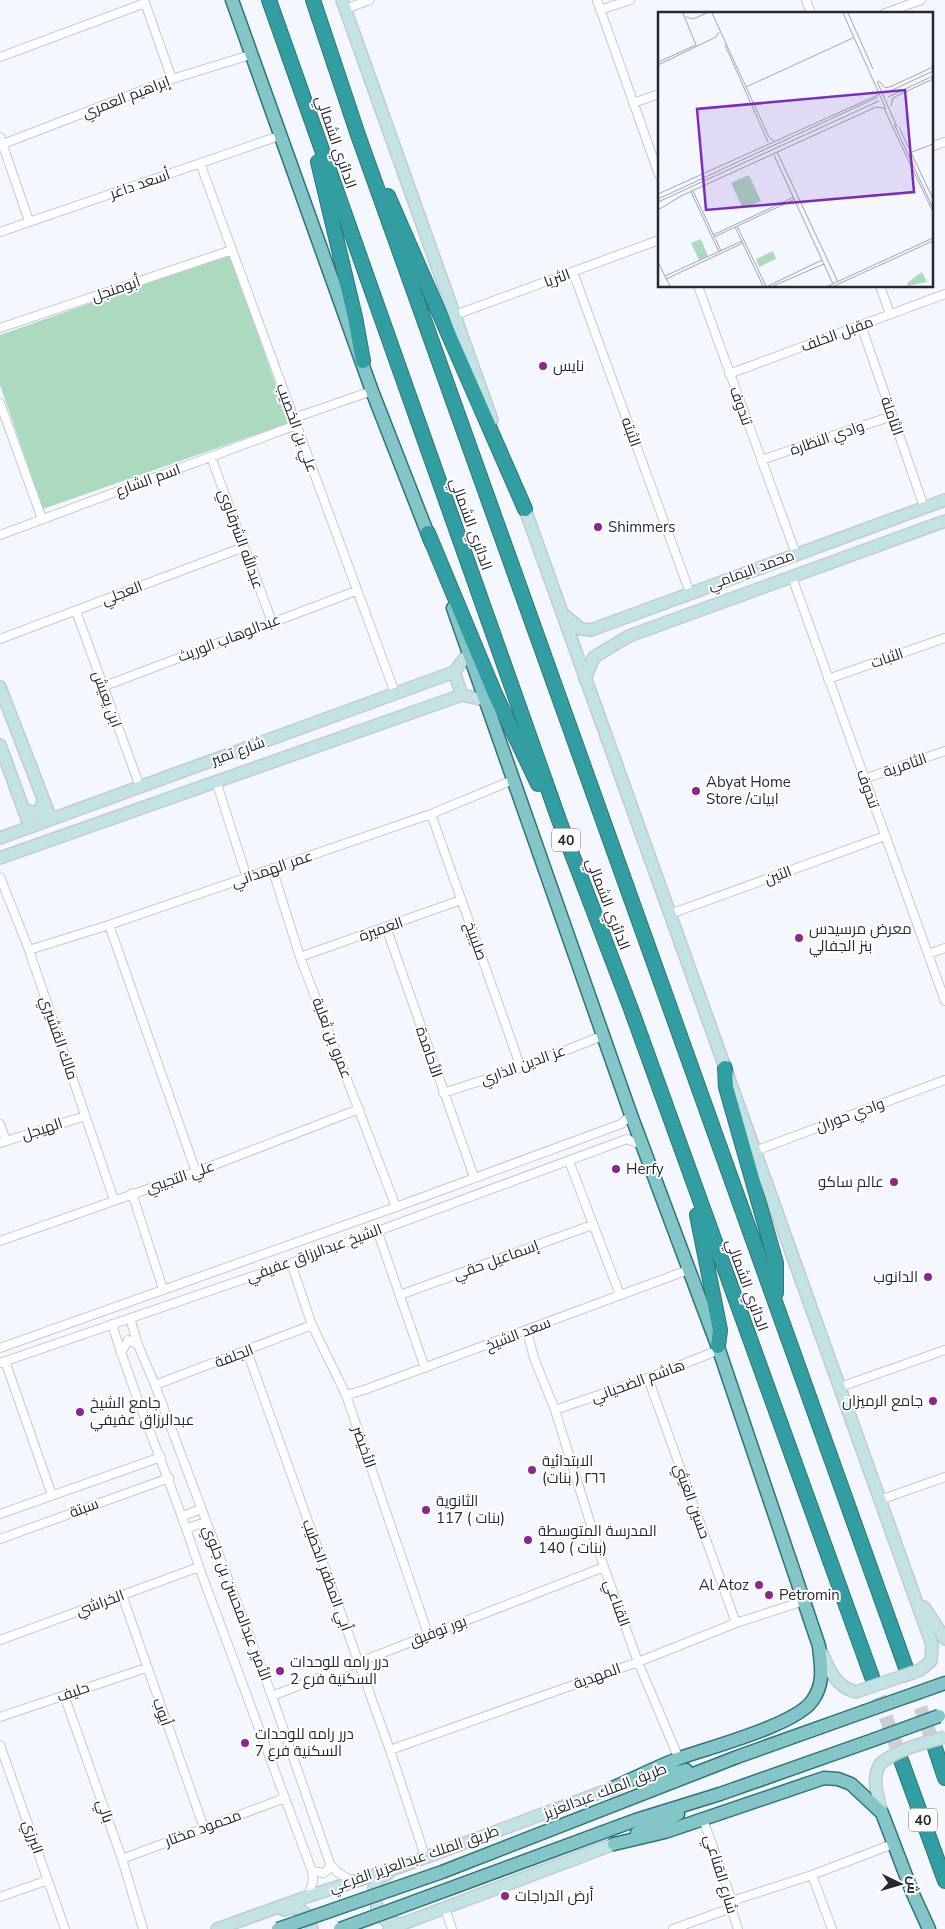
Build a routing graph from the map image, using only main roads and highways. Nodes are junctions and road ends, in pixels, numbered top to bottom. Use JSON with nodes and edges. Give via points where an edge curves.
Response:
{"nodes":[{"id":1,"x":232,"y":0,"type":"edge"},
{"id":2,"x":269,"y":0,"type":"edge"},
{"id":3,"x":313,"y":0,"type":"edge"},
{"id":4,"x":300,"y":86,"type":"junction"},
{"id":5,"x":358,"y":135,"type":"junction"},
{"id":6,"x":363,"y":362,"type":"junction"},
{"id":7,"x":525,"y":509,"type":"road end"},
{"id":8,"x":428,"y":533,"type":"junction"},
{"id":9,"x":559,"y":820,"type":"junction"},
{"id":10,"x":725,"y":1068,"type":"road end"},
{"id":11,"x":694,"y":1184,"type":"junction"},
{"id":12,"x":776,"y":1302,"type":"junction"},
{"id":13,"x":719,"y":1348,"type":"junction"},
{"id":14,"x":906,"y":1668,"type":"tunnel mouth"},
{"id":15,"x":872,"y":1677,"type":"tunnel mouth"},
{"id":16,"x":945,"y":1683,"type":"edge"},
{"id":17,"x":942,"y":1715,"type":"edge"},
{"id":18,"x":935,"y":1748,"type":"tunnel mouth"},
{"id":19,"x":737,"y":1757,"type":"junction"},
{"id":20,"x":901,"y":1760,"type":"tunnel mouth"},
{"id":21,"x":945,"y":1778,"type":"edge"},
{"id":22,"x":720,"y":1794,"type":"junction"},
{"id":23,"x":945,"y":1881,"type":"edge"},
{"id":24,"x":278,"y":1929,"type":"edge"},
{"id":25,"x":340,"y":1929,"type":"edge"},
{"id":26,"x":929,"y":1929,"type":"edge"}],
"edges":[{"from":1,"to":6,"type":"main road"},
{"from":2,"to":4,"type":"highway","name":"الدائري الشمالي","number":"40"},
{"from":3,"to":5,"type":"highway","name":"الدائري الشمالي"},
{"from":4,"to":6,"type":"highway"},
{"from":4,"to":9,"type":"highway","name":"الدائري الشمالي","number":"40"},
{"from":5,"to":7,"type":"highway","via":[[398,217]]},
{"from":5,"to":12,"type":"highway","name":"الدائري الشمالي"},
{"from":6,"to":8,"type":"main road"},
{"from":8,"to":9,"type":"highway","via":[[495,694],[536,781]]},
{"from":8,"to":13,"type":"main road","via":[[602,1036],[626,1120],[642,1145]]},
{"from":9,"to":11,"type":"highway","name":"الدائري الشمالي","number":"40"},
{"from":10,"to":12,"type":"highway","via":[[726,1087],[776,1263]]},
{"from":11,"to":13,"type":"highway","via":[[695,1204],[720,1330]]},
{"from":11,"to":15,"type":"highway","name":"الدائري الشمالي","number":"40"},
{"from":12,"to":14,"type":"highway","name":"الدائري الشمالي"},
{"from":13,"to":19,"type":"main road","via":[[819,1646],[822,1682],[812,1703],[798,1715],[679,1759],[610,1789]]},
{"from":16,"to":19,"type":"main road","name":"طريق الملك عبدالعزيز","bridge":true},
{"from":17,"to":22,"type":"main road","bridge":true},
{"from":18,"to":21,"type":"highway"},
{"from":19,"to":24,"type":"main road","name":"طريق الملك عبدالعزيز","bridge":true,"via":[[442,1872]]},
{"from":20,"to":23,"type":"highway","number":"40"},
{"from":22,"to":25,"type":"main road","bridge":true,"via":[[636,1820]]},
{"from":22,"to":26,"type":"main road","via":[[614,1844],[665,1832],[824,1778],[838,1779],[851,1784],[882,1813]]}]}
